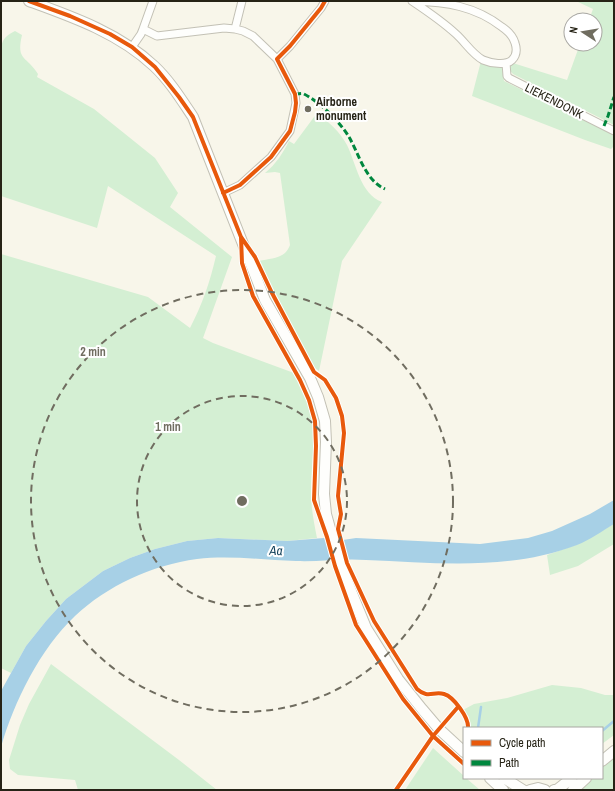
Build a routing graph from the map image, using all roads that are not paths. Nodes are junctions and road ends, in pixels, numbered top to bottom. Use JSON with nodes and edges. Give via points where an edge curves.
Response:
{"nodes":[{"id":1,"x":29,"y":1,"type":"edge"},
{"id":2,"x":153,"y":1,"type":"edge"},
{"id":3,"x":242,"y":1,"type":"edge"},
{"id":4,"x":325,"y":1,"type":"edge"},
{"id":5,"x":412,"y":1,"type":"edge"},
{"id":6,"x":143,"y":28,"type":"junction"},
{"id":7,"x":235,"y":28,"type":"junction"},
{"id":8,"x":132,"y":47,"type":"junction"},
{"id":9,"x":277,"y":58,"type":"junction"},
{"id":10,"x":506,"y":63,"type":"junction"},
{"id":11,"x":614,"y":131,"type":"edge"},
{"id":12,"x":223,"y":193,"type":"junction"},
{"id":13,"x":463,"y":751,"type":"edge"},
{"id":14,"x":614,"y":751,"type":"edge"},
{"id":15,"x":603,"y":760,"type":"edge"},
{"id":16,"x":491,"y":779,"type":"edge"},
{"id":17,"x":506,"y":779,"type":"edge"},
{"id":18,"x":571,"y":779,"type":"edge"},
{"id":19,"x":585,"y":779,"type":"edge"},
{"id":20,"x":503,"y":790,"type":"edge"},
{"id":21,"x":523,"y":790,"type":"edge"},
{"id":22,"x":530,"y":790,"type":"edge"},
{"id":23,"x":545,"y":790,"type":"edge"},
{"id":24,"x":554,"y":790,"type":"edge"},
{"id":25,"x":573,"y":790,"type":"edge"}],
"edges":[{"from":1,"to":8,"type":"main road","via":[[70,16]]},
{"from":2,"to":6,"type":"street"},
{"from":3,"to":7,"type":"street"},
{"from":4,"to":9,"type":"street","via":[[290,46]]},
{"from":5,"to":10,"type":"street","via":[[457,34],[476,56],[483,60]]},
{"from":5,"to":10,"type":"street","via":[[468,8],[494,20],[510,33],[515,41],[515,55]]},
{"from":6,"to":7,"type":"street","via":[[157,36]]},
{"from":6,"to":8,"type":"street"},
{"from":7,"to":9,"type":"street","via":[[253,36]]},
{"from":8,"to":12,"type":"main road","via":[[155,67],[193,117]]},
{"from":9,"to":12,"type":"street","via":[[295,94],[296,107],[290,131],[271,157],[240,185]]},
{"from":10,"to":11,"type":"street","name":"LIEKENDONK","via":[[507,76],[510,78]]},
{"from":12,"to":13,"type":"main road","via":[[265,300],[310,378],[318,397],[325,421],[326,514],[340,564],[366,628],[398,679],[439,729]]},
{"from":14,"to":15,"type":"main road"},
{"from":16,"to":20,"type":"main road"},
{"from":17,"to":21,"type":"main road"},
{"from":18,"to":24,"type":"main road"},
{"from":19,"to":25,"type":"main road"},
{"from":22,"to":23,"type":"main road"}]}
